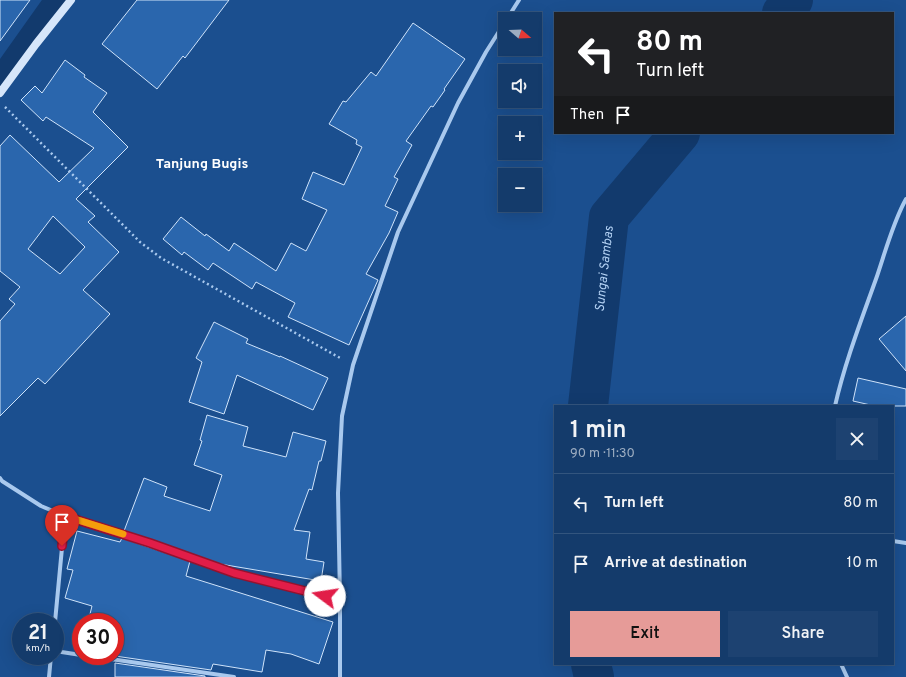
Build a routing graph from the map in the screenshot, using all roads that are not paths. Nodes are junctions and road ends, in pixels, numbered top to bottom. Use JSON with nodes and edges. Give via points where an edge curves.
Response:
{"nodes":[{"id":1,"x":71,"y":0,"type":"edge"},
{"id":2,"x":519,"y":0,"type":"edge"},
{"id":3,"x":511,"y":12,"type":"edge"},
{"id":4,"x":498,"y":33,"type":"edge"},
{"id":5,"x":0,"y":93,"type":"edge"},
{"id":6,"x":906,"y":199,"type":"edge"},
{"id":7,"x":835,"y":405,"type":"edge"},
{"id":8,"x":0,"y":478,"type":"edge"},
{"id":9,"x":65,"y":516,"type":"junction"},
{"id":10,"x":894,"y":541,"type":"edge"},
{"id":11,"x":906,"y":543,"type":"edge"},
{"id":12,"x":340,"y":599,"type":"junction"},
{"id":13,"x":56,"y":613,"type":"edge"},
{"id":14,"x":124,"y":661,"type":"edge"},
{"id":15,"x":51,"y":665,"type":"edge"},
{"id":16,"x":841,"y":665,"type":"edge"},
{"id":17,"x":49,"y":677,"type":"edge"},
{"id":18,"x":234,"y":677,"type":"edge"},
{"id":19,"x":340,"y":677,"type":"edge"},
{"id":20,"x":847,"y":677,"type":"edge"}],
"edges":[{"from":1,"to":5,"type":"street"},
{"from":2,"to":3,"type":"street"},
{"from":4,"to":12,"type":"street","via":[[458,103],[398,232],[353,365],[342,416],[340,440]]},
{"from":6,"to":7,"type":"street","via":[[847,361]]},
{"from":8,"to":9,"type":"street","via":[[41,506]]},
{"from":9,"to":12,"type":"street","via":[[234,573]]},
{"from":9,"to":13,"type":"street"},
{"from":10,"to":11,"type":"street"},
{"from":12,"to":19,"type":"street"},
{"from":14,"to":18,"type":"street"},
{"from":15,"to":17,"type":"street"},
{"from":16,"to":20,"type":"street"}]}
